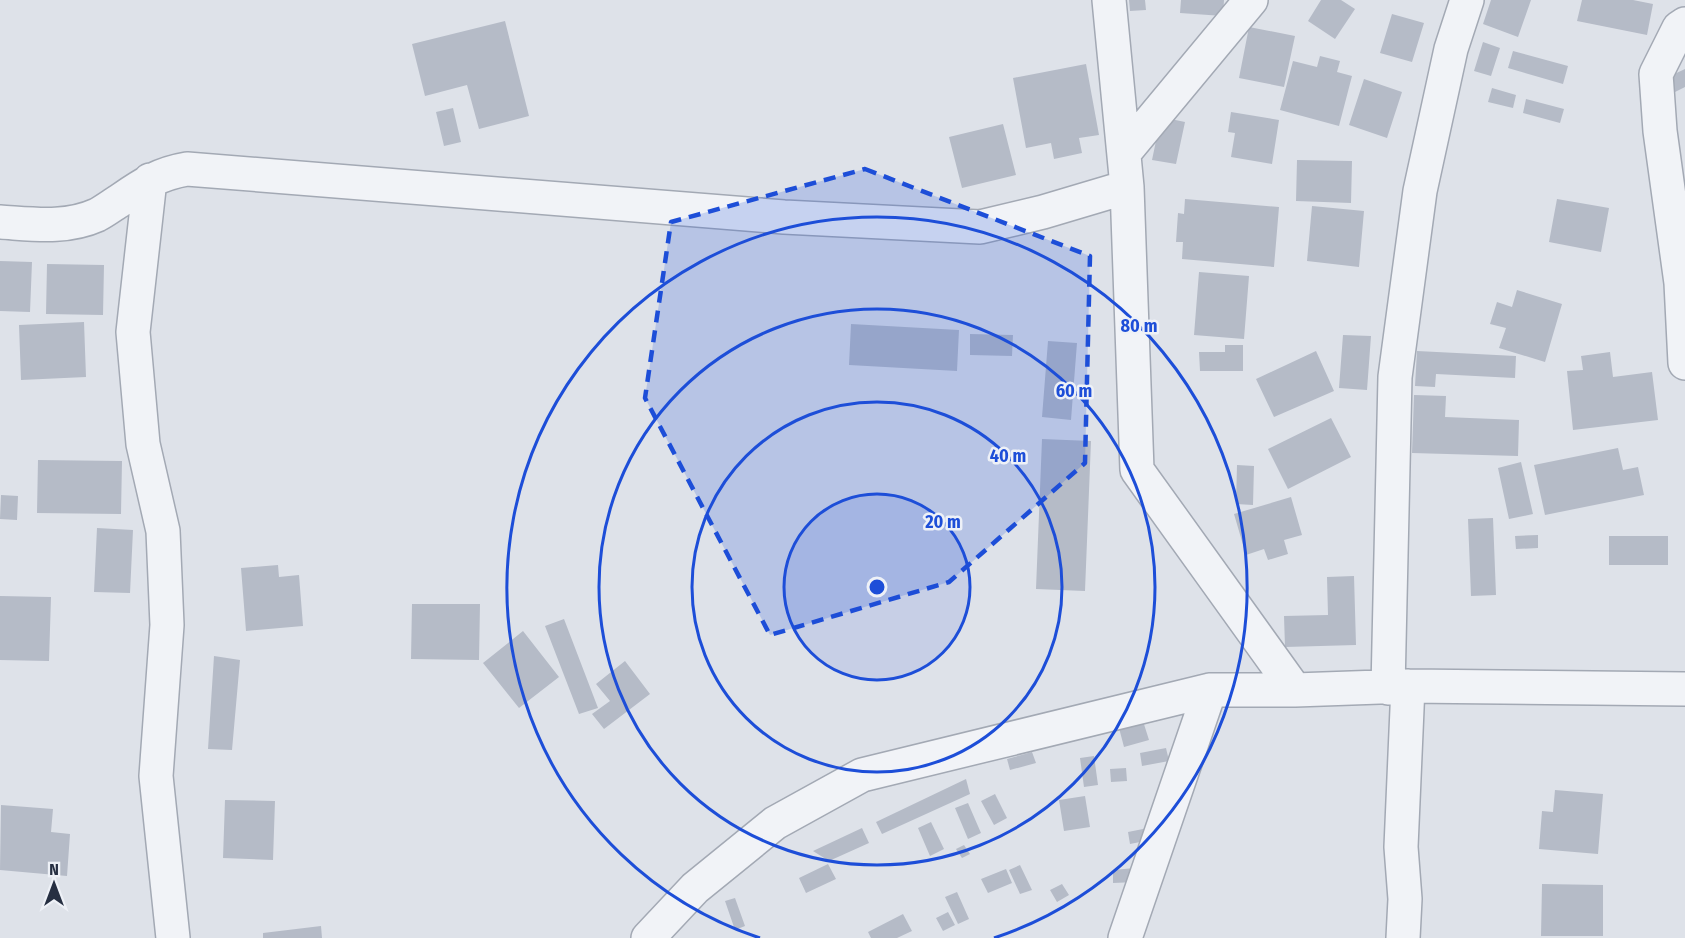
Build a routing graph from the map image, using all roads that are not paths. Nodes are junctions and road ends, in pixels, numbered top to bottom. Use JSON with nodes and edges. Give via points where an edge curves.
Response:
{"nodes":[{"id":1,"x":1109,"y":0,"type":"edge"},
{"id":2,"x":1251,"y":0,"type":"edge"},
{"id":3,"x":1467,"y":0,"type":"edge"},
{"id":4,"x":1685,"y":24,"type":"edge"},
{"id":5,"x":1124,"y":153,"type":"junction"},
{"id":6,"x":150,"y":180,"type":"junction"},
{"id":7,"x":1127,"y":187,"type":"junction"},
{"id":8,"x":98,"y":215,"type":"junction"},
{"id":9,"x":0,"y":222,"type":"edge"},
{"id":10,"x":143,"y":244,"type":"junction"},
{"id":11,"x":1685,"y":363,"type":"edge"},
{"id":12,"x":1398,"y":687,"type":"junction"},
{"id":13,"x":1685,"y":689,"type":"edge"},
{"id":14,"x":1210,"y":690,"type":"junction"},
{"id":15,"x":1295,"y":690,"type":"junction"},
{"id":16,"x":173,"y":938,"type":"edge"},
{"id":17,"x":648,"y":938,"type":"edge"},
{"id":18,"x":1125,"y":938,"type":"edge"},
{"id":19,"x":1402,"y":938,"type":"edge"}],
"edges":[{"from":1,"to":5,"type":"street"},
{"from":2,"to":5,"type":"street"},
{"from":3,"to":12,"type":"street","via":[[1451,49],[1420,191],[1395,377]]},
{"from":4,"to":11,"type":"street","via":[[1679,28],[1656,74],[1681,283]]},
{"from":5,"to":7,"type":"street"},
{"from":6,"to":7,"type":"street","via":[[187,169],[784,217],[980,227]]},
{"from":6,"to":8,"type":"street"},
{"from":6,"to":10,"type":"street"},
{"from":7,"to":15,"type":"street","via":[[1137,470]]},
{"from":8,"to":9,"type":"street","via":[[59,226]]},
{"from":8,"to":10,"type":"street"},
{"from":10,"to":16,"type":"street","via":[[133,332],[143,444],[163,531],[167,625],[156,776]]},
{"from":12,"to":13,"type":"street"},
{"from":12,"to":15,"type":"street"},
{"from":12,"to":19,"type":"street","via":[[1405,899]]},
{"from":14,"to":15,"type":"street"},
{"from":14,"to":17,"type":"street","via":[[862,775],[775,823],[695,888]]},
{"from":14,"to":18,"type":"street"}]}
